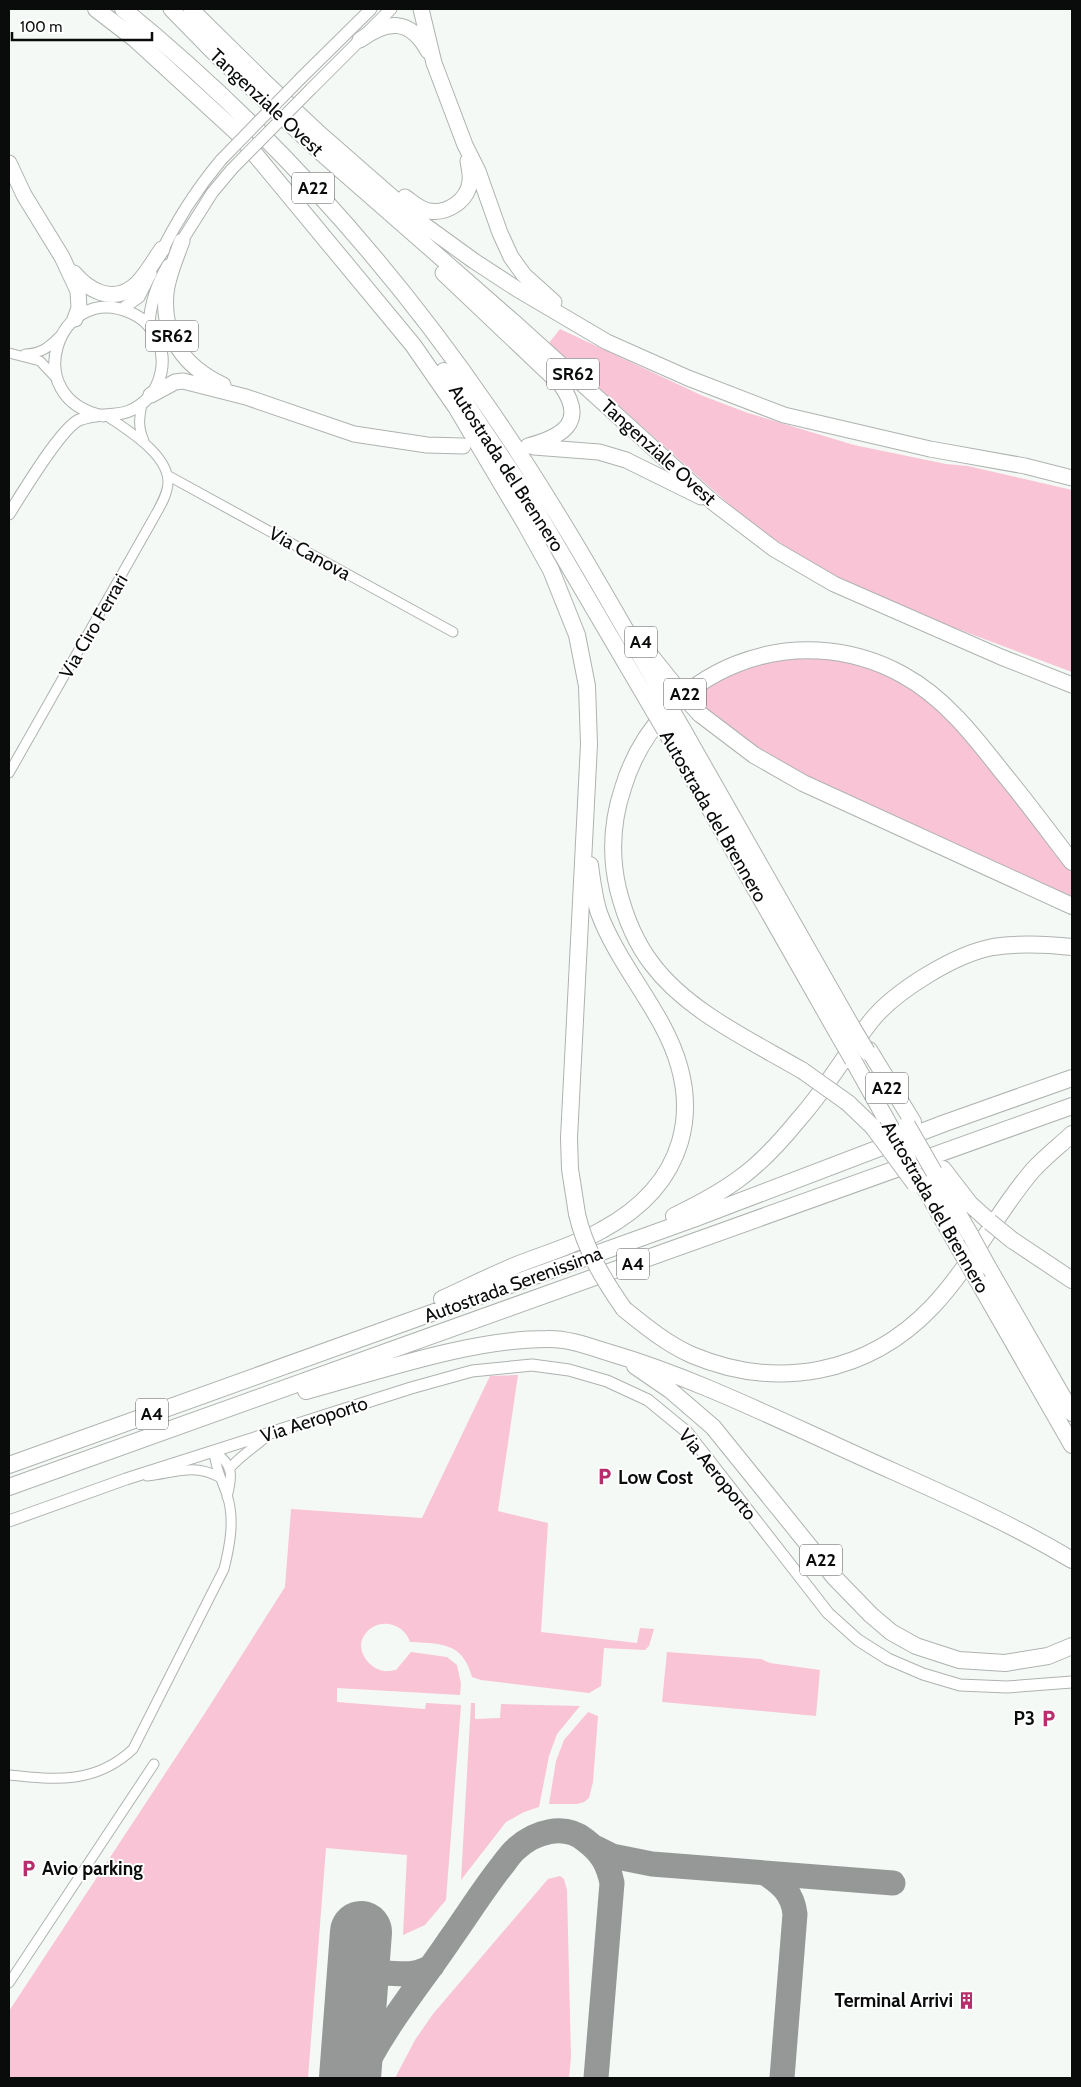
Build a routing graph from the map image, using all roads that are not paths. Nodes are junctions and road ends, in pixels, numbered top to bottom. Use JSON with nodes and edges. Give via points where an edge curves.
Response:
{"nodes":[{"id":1,"x":96,"y":9,"type":"edge"},
{"id":2,"x":124,"y":9,"type":"edge"},
{"id":3,"x":171,"y":9,"type":"edge"},
{"id":4,"x":191,"y":9,"type":"edge"},
{"id":5,"x":196,"y":9,"type":"edge"},
{"id":6,"x":371,"y":9,"type":"edge"},
{"id":7,"x":391,"y":9,"type":"edge"},
{"id":8,"x":421,"y":9,"type":"edge"},
{"id":9,"x":360,"y":40,"type":"junction"},
{"id":10,"x":223,"y":41,"type":"junction"},
{"id":11,"x":434,"y":63,"type":"junction"},
{"id":12,"x":235,"y":130,"type":"junction"},
{"id":13,"x":319,"y":133,"type":"junction"},
{"id":14,"x":465,"y":145,"type":"junction"},
{"id":15,"x":9,"y":163,"type":"edge"},
{"id":16,"x":362,"y":189,"type":"junction"},
{"id":17,"x":182,"y":241,"type":"junction"},
{"id":18,"x":162,"y":249,"type":"junction"},
{"id":19,"x":62,"y":257,"type":"junction"},
{"id":20,"x":122,"y":309,"type":"junction"},
{"id":21,"x":75,"y":319,"type":"junction"},
{"id":22,"x":149,"y":325,"type":"junction"},
{"id":23,"x":60,"y":336,"type":"junction"},
{"id":24,"x":608,"y":342,"type":"junction"},
{"id":25,"x":12,"y":353,"type":"edge"},
{"id":26,"x":56,"y":378,"type":"junction"},
{"id":27,"x":246,"y":397,"type":"junction"},
{"id":28,"x":69,"y":399,"type":"junction"},
{"id":29,"x":147,"y":399,"type":"junction"},
{"id":30,"x":105,"y":416,"type":"junction"},
{"id":31,"x":67,"y":429,"type":"junction"},
{"id":32,"x":145,"y":444,"type":"junction"},
{"id":33,"x":463,"y":446,"type":"dead end"},
{"id":34,"x":1025,"y":466,"type":"junction"},
{"id":35,"x":1072,"y":468,"type":"edge"},
{"id":36,"x":167,"y":475,"type":"junction"},
{"id":37,"x":1072,"y":478,"type":"edge"},
{"id":38,"x":716,"y":504,"type":"junction"},
{"id":39,"x":9,"y":514,"type":"edge"},
{"id":40,"x":604,"y":593,"type":"junction"},
{"id":41,"x":453,"y":632,"type":"dead end"},
{"id":42,"x":1052,"y":676,"type":"junction"},
{"id":43,"x":1072,"y":681,"type":"edge"},
{"id":44,"x":1072,"y":685,"type":"edge"},
{"id":45,"x":662,"y":709,"type":"junction"},
{"id":46,"x":700,"y":714,"type":"joint"},
{"id":47,"x":676,"y":734,"type":"junction"},
{"id":48,"x":9,"y":773,"type":"edge"},
{"id":49,"x":585,"y":825,"type":"junction"},
{"id":50,"x":1072,"y":862,"type":"edge"},
{"id":51,"x":1072,"y":906,"type":"edge"},
{"id":52,"x":1072,"y":947,"type":"edge"},
{"id":53,"x":848,"y":1029,"type":"junction"},
{"id":54,"x":863,"y":1054,"type":"junction"},
{"id":55,"x":1072,"y":1078,"type":"edge"},
{"id":56,"x":1072,"y":1106,"type":"edge"},
{"id":57,"x":904,"y":1125,"type":"junction"},
{"id":58,"x":1072,"y":1134,"type":"edge"},
{"id":59,"x":927,"y":1175,"type":"junction"},
{"id":60,"x":965,"y":1242,"type":"junction"},
{"id":61,"x":612,"y":1248,"type":"junction"},
{"id":62,"x":1072,"y":1280,"type":"edge"},
{"id":63,"x":619,"y":1355,"type":"junction"},
{"id":64,"x":295,"y":1362,"type":"junction"},
{"id":65,"x":1072,"y":1413,"type":"edge"},
{"id":66,"x":193,"y":1421,"type":"junction"},
{"id":67,"x":270,"y":1433,"type":"junction"},
{"id":68,"x":1072,"y":1446,"type":"edge"},
{"id":69,"x":214,"y":1451,"type":"junction"},
{"id":70,"x":9,"y":1465,"type":"edge"},
{"id":71,"x":230,"y":1468,"type":"junction"},
{"id":72,"x":219,"y":1477,"type":"junction"},
{"id":73,"x":126,"y":1479,"type":"junction"},
{"id":74,"x":9,"y":1487,"type":"edge"},
{"id":75,"x":227,"y":1496,"type":"junction"},
{"id":76,"x":9,"y":1521,"type":"edge"},
{"id":77,"x":1072,"y":1560,"type":"edge"},
{"id":78,"x":1072,"y":1646,"type":"edge"},
{"id":79,"x":1072,"y":1682,"type":"edge"},
{"id":80,"x":154,"y":1764,"type":"dead end"},
{"id":81,"x":9,"y":1776,"type":"edge"},
{"id":82,"x":9,"y":1983,"type":"edge"}],
"edges":[{"from":1,"to":12,"type":"highway","name":"Autostrada del Brennero","number":"A22","via":[[135,39]]},
{"from":2,"to":40,"type":"highway","name":"Autostrada del Brennero","number":"A22","via":[[187,63],[272,144],[396,283],[500,424]]},
{"from":3,"to":16,"type":"highway","name":"Tangenziale Ovest","number":"SR62","via":[[262,99]]},
{"from":4,"to":10,"type":"highway","name":"Tangenziale Ovest","number":"SR62"},
{"from":5,"to":10,"type":"highway","number":"SR62"},
{"from":6,"to":18,"type":"street","bridge":true,"via":[[221,160],[201,184]]},
{"from":7,"to":9,"type":"street"},
{"from":8,"to":11,"type":"highway","number":"SR62"},
{"from":9,"to":11,"type":"highway","number":"SR62","via":[[384,26],[403,26],[422,40]]},
{"from":9,"to":17,"type":"street","bridge":true,"via":[[232,170],[212,193]]},
{"from":10,"to":13,"type":"highway","name":"Tangenziale Ovest","number":"SR62"},
{"from":11,"to":14,"type":"highway","number":"SR62"},
{"from":12,"to":45,"type":"highway","name":"Autostrada del Brennero","number":"A22","via":[[317,215],[427,348],[529,498]]},
{"from":12,"to":49,"type":"highway","via":[[413,345],[484,454],[551,570],[577,635],[587,686],[589,744]]},
{"from":13,"to":14,"type":"highway","number":"SR62","via":[[358,156],[415,204],[430,211],[451,208],[466,192],[470,179]]},
{"from":13,"to":24,"type":"highway","name":"Tangenziale Ovest","number":"SR62","via":[[423,224],[474,261]]},
{"from":14,"to":24,"type":"highway","number":"SR62","via":[[500,233],[520,270],[538,290]]},
{"from":15,"to":19,"type":"highway","via":[[24,195]]},
{"from":16,"to":38,"type":"highway","name":"Tangenziale Ovest","number":"SR62"},
{"from":16,"to":38,"type":"highway","number":"SR62","via":[[418,249],[567,393],[572,412],[567,427],[556,437],[528,446],[599,452],[626,460]]},
{"from":17,"to":22,"type":"street","via":[[154,295]]},
{"from":17,"to":27,"type":"highway","number":"SR62","via":[[166,293],[170,332],[192,367]]},
{"from":18,"to":19,"type":"highway","via":[[134,286],[114,294],[102,294],[83,284]]},
{"from":18,"to":20,"type":"street","via":[[139,297]]},
{"from":19,"to":21,"type":"highway","via":[[80,299]]},
{"from":20,"to":21,"type":"street","via":[[98,308]]},
{"from":20,"to":22,"type":"street"},
{"from":21,"to":23,"type":"street"},
{"from":22,"to":29,"type":"street","via":[[161,347],[163,359],[158,384]]},
{"from":23,"to":25,"type":"street","via":[[37,354]]},
{"from":23,"to":26,"type":"street","via":[[54,359]]},
{"from":24,"to":34,"type":"highway","name":"Tangenziale Ovest","number":"SR62","via":[[688,378],[784,415],[930,450]]},
{"from":25,"to":26,"type":"street","via":[[40,361]]},
{"from":26,"to":28,"type":"street"},
{"from":27,"to":29,"type":"highway","number":"SR62","via":[[183,381],[175,382]]},
{"from":27,"to":33,"type":"highway","number":"SR62","via":[[354,434],[427,445]]},
{"from":28,"to":30,"type":"street","via":[[90,413]]},
{"from":28,"to":31,"type":"street","via":[[70,422]]},
{"from":29,"to":30,"type":"street","via":[[126,413]]},
{"from":29,"to":32,"type":"street","via":[[138,421]]},
{"from":30,"to":31,"type":"street","via":[[80,419]]},
{"from":30,"to":32,"type":"street"},
{"from":31,"to":39,"type":"street"},
{"from":32,"to":36,"type":"street","via":[[162,463]]},
{"from":34,"to":35,"type":"highway"},
{"from":34,"to":37,"type":"highway","name":"Tangenziale Ovest","number":"SR62"},
{"from":36,"to":41,"type":"street","name":"Via Canova"},
{"from":36,"to":48,"type":"street","name":"Via Ciro Ferrari","via":[[164,498],[152,521]]},
{"from":38,"to":42,"type":"highway","name":"Tangenziale Ovest","number":"SR62","via":[[774,549],[834,584]]},
{"from":40,"to":45,"type":"highway","name":"Autostrada del Brennero","number":"A22"},
{"from":40,"to":46,"type":"highway","number":"A4","bridge":true},
{"from":42,"to":43,"type":"highway"},
{"from":42,"to":44,"type":"highway","name":"Tangenziale Ovest","number":"SR62"},
{"from":45,"to":47,"type":"highway","name":"Autostrada del Brennero","number":"A22","bridge":true},
{"from":46,"to":51,"type":"highway","number":"A22","via":[[754,755],[803,783]]},
{"from":47,"to":53,"type":"highway","name":"Autostrada del Brennero","number":"A22"},
{"from":47,"to":53,"type":"highway","name":"Autostrada del Brennero","number":"A22","via":[[836,997]]},
{"from":49,"to":58,"type":"highway","bridge":true,"via":[[570,1169],[581,1232],[590,1254],[624,1308],[654,1333],[691,1354],[726,1368],[758,1374],[817,1369],[877,1350],[904,1332],[932,1306],[1033,1170]]},
{"from":49,"to":64,"type":"highway","via":[[599,912],[611,940],[663,1026],[684,1082],[683,1127],[667,1175],[647,1198],[597,1233],[512,1266]]},
{"from":50,"to":59,"type":"highway","number":"A22","bridge":true,"via":[[976,738],[932,694],[890,668],[834,652],[778,652],[730,666],[696,685],[661,716],[639,748],[626,775],[614,824],[613,856],[626,917],[652,964],[677,991],[848,1103]]},
{"from":52,"to":61,"type":"highway","via":[[1022,944],[991,948],[966,956],[918,980],[872,1020],[800,1119],[740,1179]]},
{"from":53,"to":54,"type":"highway","name":"Autostrada del Brennero","number":"A22","bridge":true},
{"from":54,"to":57,"type":"highway","name":"Autostrada del Brennero","number":"A22"},
{"from":54,"to":57,"type":"highway"},
{"from":55,"to":61,"type":"highway","name":"Autostrada Serenissima","number":"A4"},
{"from":56,"to":66,"type":"highway","name":"Autostrada Serenissima","number":"A4"},
{"from":57,"to":59,"type":"highway","name":"Autostrada del Brennero","number":"A22","bridge":true},
{"from":59,"to":60,"type":"highway","name":"Autostrada del Brennero","number":"A22"},
{"from":59,"to":60,"type":"highway","name":"Autostrada del Brennero","number":"A22","via":[[949,1230]]},
{"from":59,"to":62,"type":"highway","number":"A22","bridge":true,"via":[[970,1204],[1012,1240]]},
{"from":60,"to":65,"type":"highway","name":"Autostrada del Brennero","number":"A22","bridge":true,"via":[[988,1267]]},
{"from":60,"to":68,"type":"highway","name":"Autostrada del Brennero","number":"A22","bridge":true,"via":[[978,1281]]},
{"from":61,"to":64,"type":"highway","name":"Autostrada Serenissima","number":"A4"},
{"from":63,"to":66,"type":"highway","number":"A4","via":[[549,1338],[502,1341]]},
{"from":63,"to":77,"type":"highway","via":[[722,1393],[1023,1532]]},
{"from":63,"to":78,"type":"highway","number":"A22","via":[[670,1390],[713,1427],[835,1578],[891,1632],[916,1646],[958,1660],[1005,1663],[1048,1656]]},
{"from":64,"to":70,"type":"highway","name":"Autostrada Serenissima","number":"A4"},
{"from":66,"to":74,"type":"highway","name":"Autostrada Serenissima","number":"A4"},
{"from":67,"to":69,"type":"street","name":"Via Aeroporto"},
{"from":67,"to":71,"type":"street"},
{"from":67,"to":79,"type":"street","name":"Via Aeroporto","via":[[472,1371],[532,1365],[607,1380],[648,1400],[687,1432],[828,1613],[858,1640],[888,1659],[960,1685],[1007,1687]]},
{"from":69,"to":71,"type":"street","via":[[225,1459]]},
{"from":69,"to":72,"type":"street"},
{"from":69,"to":73,"type":"street","name":"Via Aeroporto"},
{"from":71,"to":75,"type":"street","via":[[231,1483]]},
{"from":72,"to":73,"type":"street","via":[[206,1470],[192,1468]]},
{"from":72,"to":75,"type":"street"},
{"from":73,"to":76,"type":"street","name":"Via Aeroporto"},
{"from":75,"to":81,"type":"street","via":[[230,1543],[224,1569],[133,1749],[108,1768],[93,1774],[65,1778]]},
{"from":80,"to":82,"type":"street"}]}
